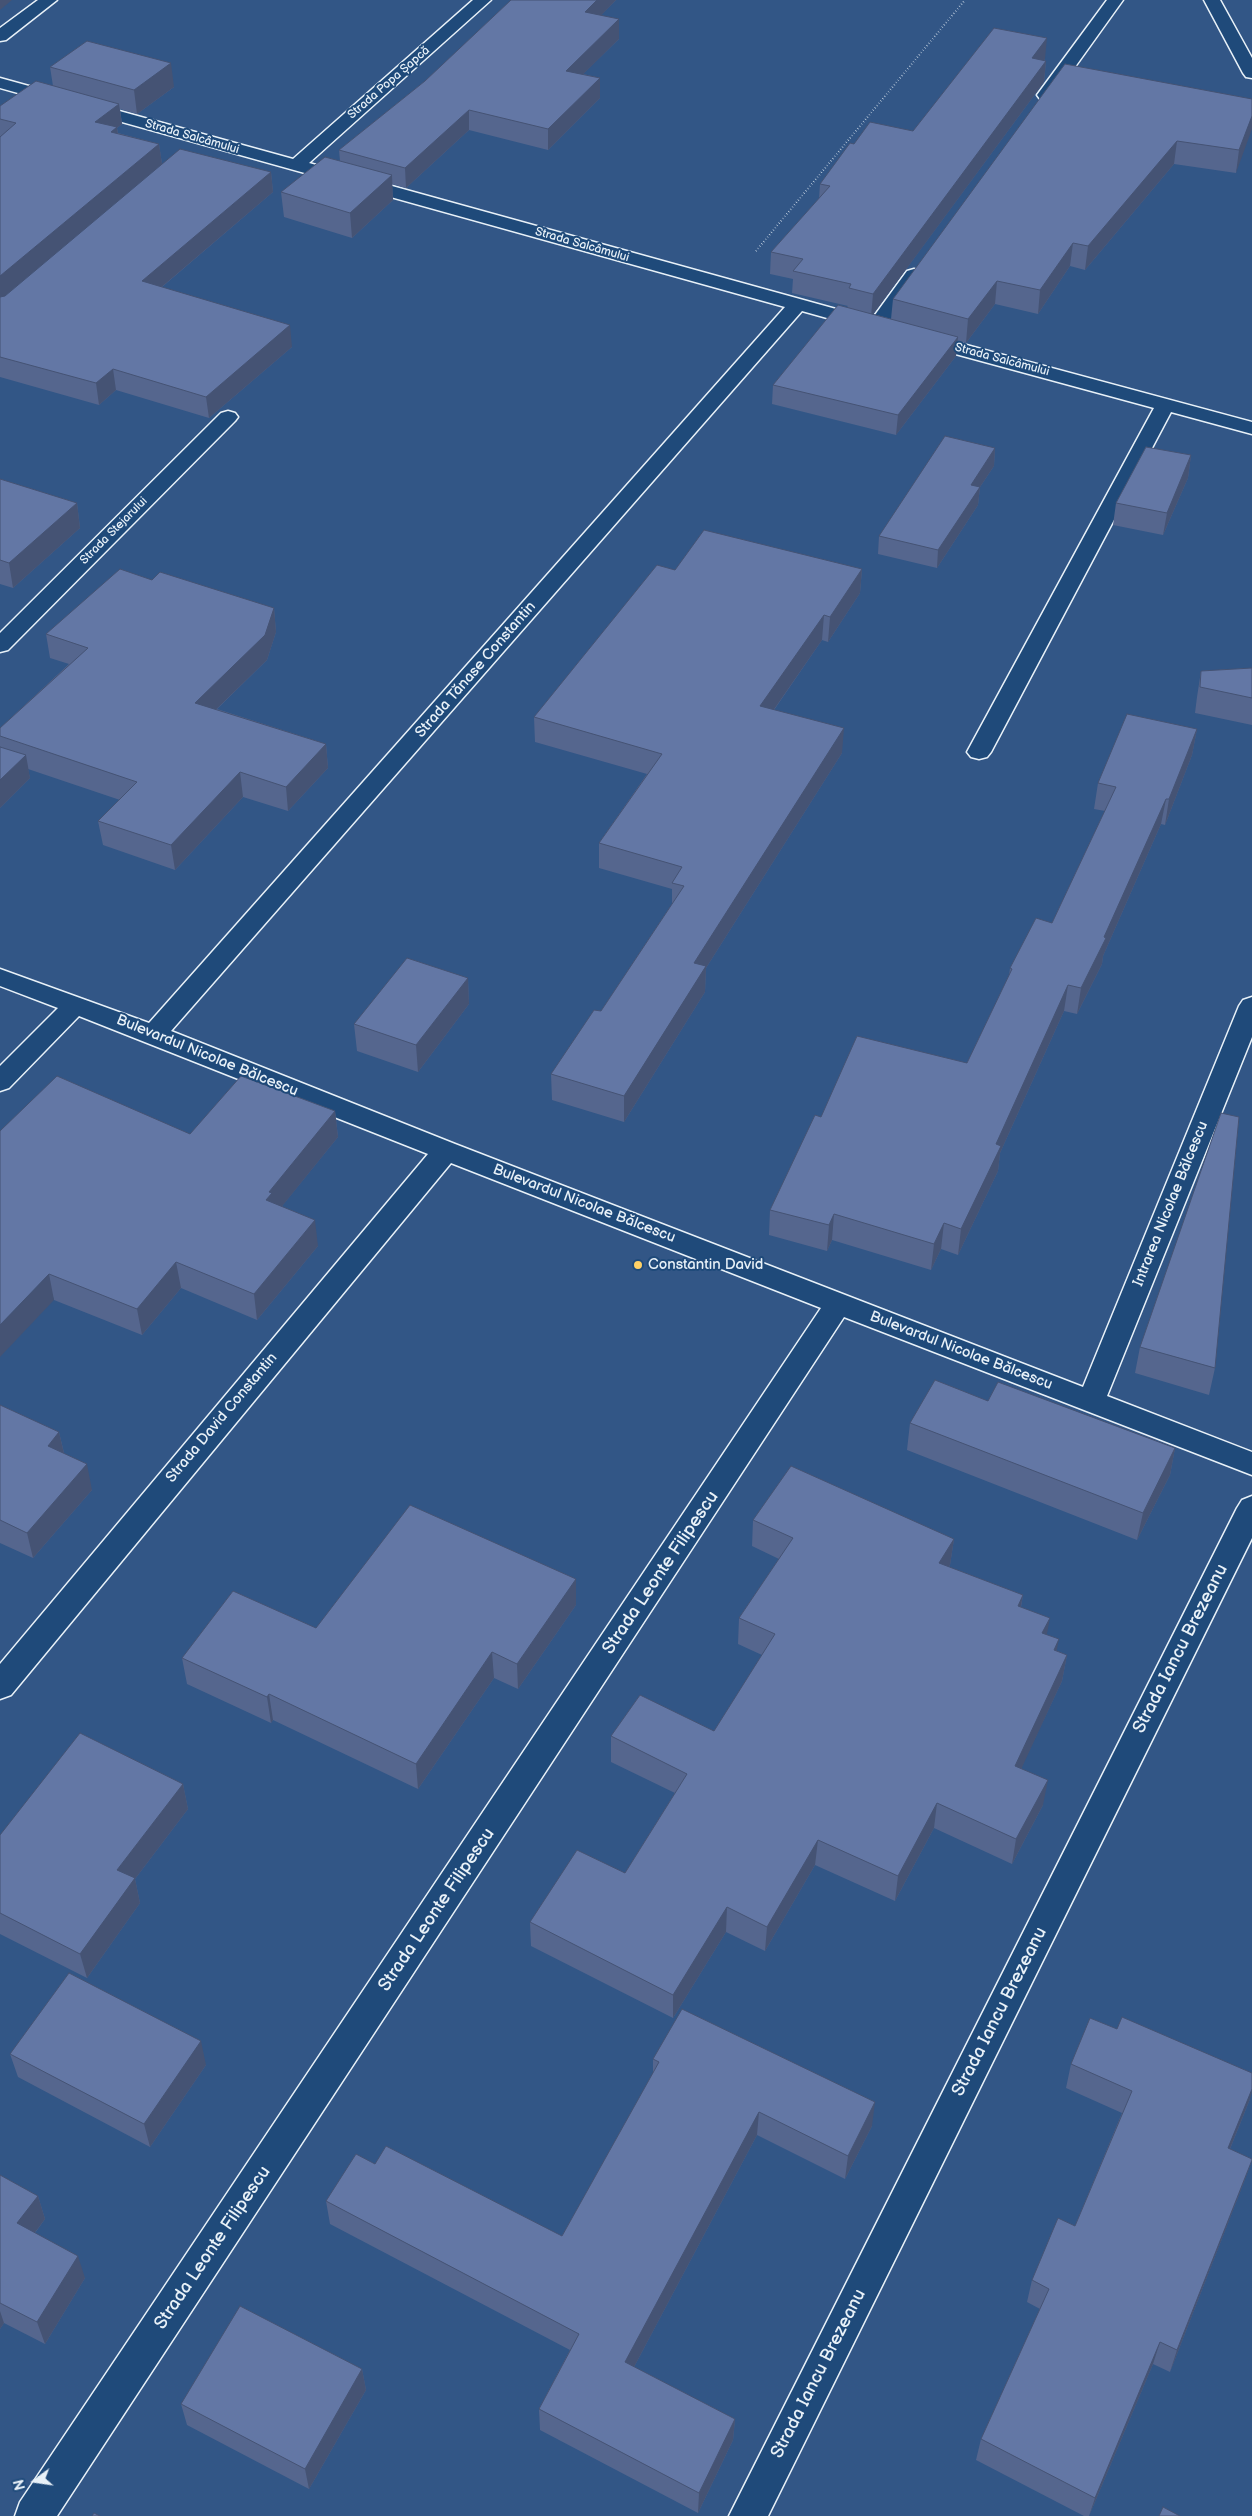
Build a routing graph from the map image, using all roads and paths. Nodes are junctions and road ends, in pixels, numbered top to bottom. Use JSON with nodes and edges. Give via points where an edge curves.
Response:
{"nodes":[{"id":1,"x":49,"y":0,"type":"edge"},
{"id":2,"x":483,"y":0,"type":"edge"},
{"id":3,"x":965,"y":0,"type":"edge"},
{"id":4,"x":1115,"y":0,"type":"edge"},
{"id":5,"x":1212,"y":0,"type":"edge"},
{"id":6,"x":0,"y":36,"type":"edge"},
{"id":7,"x":1252,"y":73,"type":"edge"},
{"id":8,"x":0,"y":82,"type":"edge"},
{"id":9,"x":1034,"y":111,"type":"edge"},
{"id":10,"x":204,"y":140,"type":"junction"},
{"id":11,"x":189,"y":153,"type":"edge"},
{"id":12,"x":296,"y":165,"type":"junction"},
{"id":13,"x":924,"y":261,"type":"edge"},
{"id":14,"x":727,"y":285,"type":"junction"},
{"id":15,"x":797,"y":305,"type":"junction"},
{"id":16,"x":892,"y":330,"type":"junction"},
{"id":17,"x":1165,"y":405,"type":"junction"},
{"id":18,"x":228,"y":417,"type":"dead end"},
{"id":19,"x":1252,"y":428,"type":"edge"},
{"id":20,"x":0,"y":645,"type":"edge"},
{"id":21,"x":979,"y":752,"type":"dead end"},
{"id":22,"x":0,"y":977,"type":"edge"},
{"id":23,"x":76,"y":1004,"type":"junction"},
{"id":24,"x":1252,"y":1006,"type":"edge"},
{"id":25,"x":154,"y":1034,"type":"junction"},
{"id":26,"x":0,"y":1082,"type":"edge"},
{"id":27,"x":446,"y":1150,"type":"junction"},
{"id":28,"x":838,"y":1304,"type":"junction"},
{"id":29,"x":1091,"y":1401,"type":"junction"},
{"id":30,"x":1252,"y":1464,"type":"edge"},
{"id":31,"x":1252,"y":1508,"type":"edge"},
{"id":32,"x":0,"y":1686,"type":"edge"},
{"id":33,"x":34,"y":2516,"type":"edge"},
{"id":34,"x":748,"y":2516,"type":"edge"}],
"edges":[{"from":1,"to":6,"type":"street"},
{"from":2,"to":12,"type":"street","name":"Strada Popa Șapcă"},
{"from":3,"to":14,"type":"path"},
{"from":4,"to":9,"type":"street"},
{"from":5,"to":7,"type":"street"},
{"from":8,"to":10,"type":"street","name":"Strada Salcâmului"},
{"from":10,"to":11,"type":"street"},
{"from":10,"to":12,"type":"street","name":"Strada Salcâmului"},
{"from":12,"to":14,"type":"street","name":"Strada Salcâmului"},
{"from":13,"to":16,"type":"street"},
{"from":14,"to":15,"type":"street","name":"Strada Salcâmului"},
{"from":15,"to":16,"type":"street","name":"Strada Salcâmului"},
{"from":15,"to":25,"type":"street","name":"Strada Tănase Constantin"},
{"from":16,"to":17,"type":"street","name":"Strada Salcâmului"},
{"from":17,"to":19,"type":"street","name":"Strada Salcâmului"},
{"from":17,"to":21,"type":"street"},
{"from":18,"to":20,"type":"street","name":"Strada Stejarului"},
{"from":22,"to":23,"type":"street","name":"Bulevardul Nicolae Bălcescu"},
{"from":23,"to":25,"type":"street","name":"Bulevardul Nicolae Bălcescu"},
{"from":23,"to":26,"type":"street"},
{"from":24,"to":29,"type":"street","name":"Intrarea Nicolae Bălcescu"},
{"from":25,"to":27,"type":"street","name":"Bulevardul Nicolae Bălcescu"},
{"from":27,"to":28,"type":"street","name":"Bulevardul Nicolae Bălcescu"},
{"from":27,"to":32,"type":"street","name":"Strada David Constantin"},
{"from":28,"to":29,"type":"street","name":"Bulevardul Nicolae Bălcescu"},
{"from":28,"to":33,"type":"street","name":"Strada Leonte Filipescu"},
{"from":29,"to":30,"type":"street","name":"Bulevardul Nicolae Bălcescu"},
{"from":31,"to":34,"type":"street","name":"Strada Iancu Brezeanu"}]}
